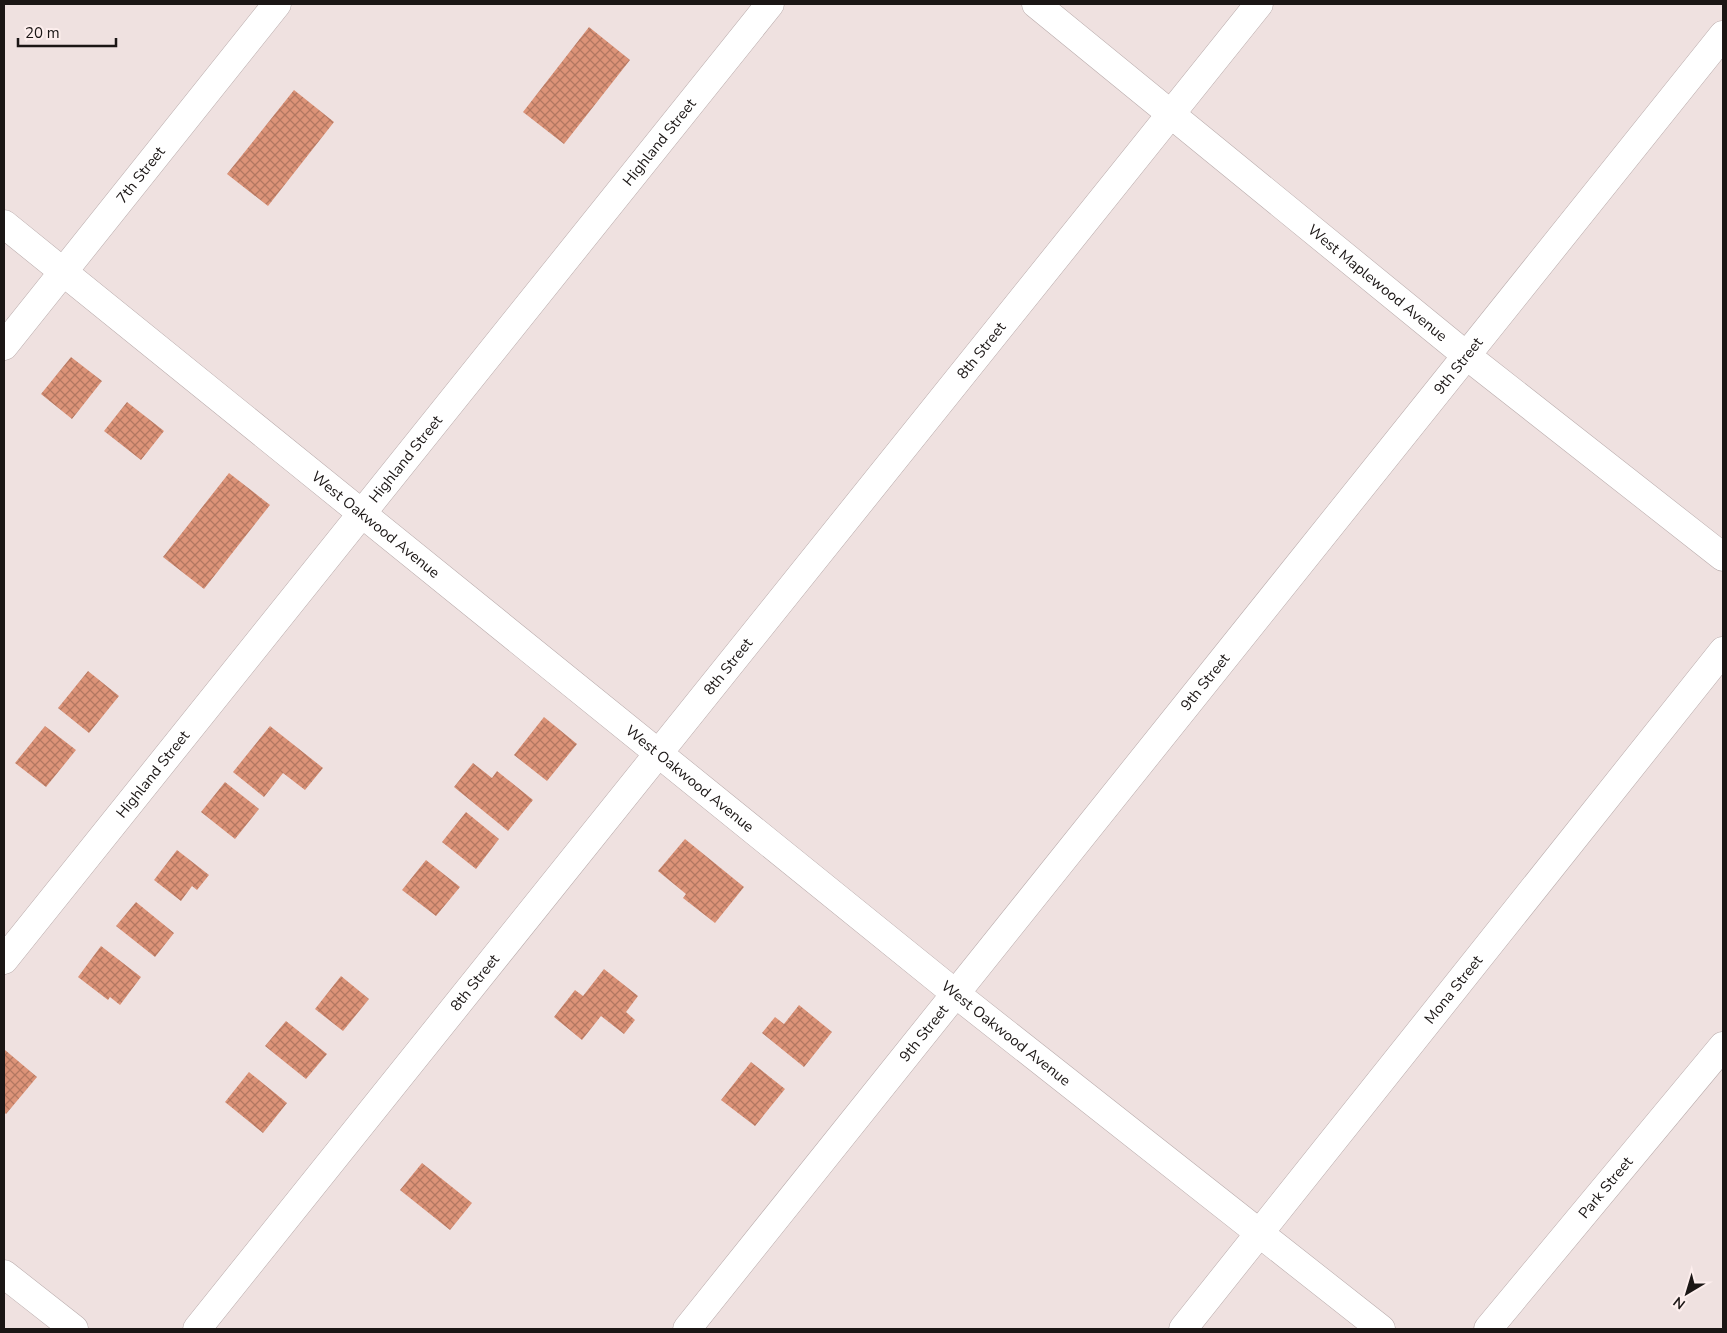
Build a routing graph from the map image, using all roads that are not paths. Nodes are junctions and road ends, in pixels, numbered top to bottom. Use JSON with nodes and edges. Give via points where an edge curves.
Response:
{"nodes":[{"id":1,"x":277,"y":4,"type":"edge"},
{"id":2,"x":770,"y":4,"type":"edge"},
{"id":3,"x":1036,"y":4,"type":"edge"},
{"id":4,"x":1259,"y":4,"type":"edge"},
{"id":5,"x":1723,"y":35,"type":"edge"},
{"id":6,"x":1170,"y":114,"type":"junction"},
{"id":7,"x":4,"y":224,"type":"edge"},
{"id":8,"x":64,"y":272,"type":"junction"},
{"id":9,"x":4,"y":346,"type":"edge"},
{"id":10,"x":1467,"y":356,"type":"junction"},
{"id":11,"x":361,"y":513,"type":"junction"},
{"id":12,"x":1723,"y":556,"type":"edge"},
{"id":13,"x":1723,"y":651,"type":"edge"},
{"id":14,"x":658,"y":752,"type":"junction"},
{"id":15,"x":4,"y":960,"type":"edge"},
{"id":16,"x":956,"y":994,"type":"junction"},
{"id":17,"x":1723,"y":1046,"type":"edge"},
{"id":18,"x":1260,"y":1233,"type":"junction"},
{"id":19,"x":4,"y":1274,"type":"edge"},
{"id":20,"x":74,"y":1329,"type":"edge"},
{"id":21,"x":197,"y":1329,"type":"edge"},
{"id":22,"x":687,"y":1329,"type":"edge"},
{"id":23,"x":1183,"y":1329,"type":"edge"},
{"id":24,"x":1381,"y":1329,"type":"edge"},
{"id":25,"x":1488,"y":1329,"type":"edge"}],
"edges":[{"from":1,"to":8,"type":"street","name":"7th Street"},
{"from":2,"to":11,"type":"street","name":"Highland Street"},
{"from":3,"to":6,"type":"street","name":"West Maplewood Avenue"},
{"from":4,"to":6,"type":"street","name":"8th Street"},
{"from":5,"to":10,"type":"street","name":"9th Street"},
{"from":6,"to":10,"type":"street","name":"West Maplewood Avenue"},
{"from":6,"to":14,"type":"street","name":"8th Street"},
{"from":7,"to":8,"type":"street","name":"West Oakwood Avenue"},
{"from":8,"to":9,"type":"street","name":"7th Street"},
{"from":8,"to":11,"type":"street","name":"West Oakwood Avenue"},
{"from":10,"to":12,"type":"street","name":"West Maplewood Avenue"},
{"from":10,"to":16,"type":"street","name":"9th Street"},
{"from":11,"to":14,"type":"street","name":"West Oakwood Avenue"},
{"from":11,"to":15,"type":"street","name":"Highland Street"},
{"from":13,"to":18,"type":"street","name":"Mona Street"},
{"from":14,"to":16,"type":"street","name":"West Oakwood Avenue"},
{"from":14,"to":21,"type":"street","name":"8th Street"},
{"from":16,"to":18,"type":"street","name":"West Oakwood Avenue"},
{"from":16,"to":22,"type":"street","name":"9th Street"},
{"from":17,"to":25,"type":"street","name":"Park Street"},
{"from":18,"to":23,"type":"street","name":"Mona Street"},
{"from":18,"to":24,"type":"street","name":"West Oakwood Avenue"},
{"from":19,"to":20,"type":"street"}]}
